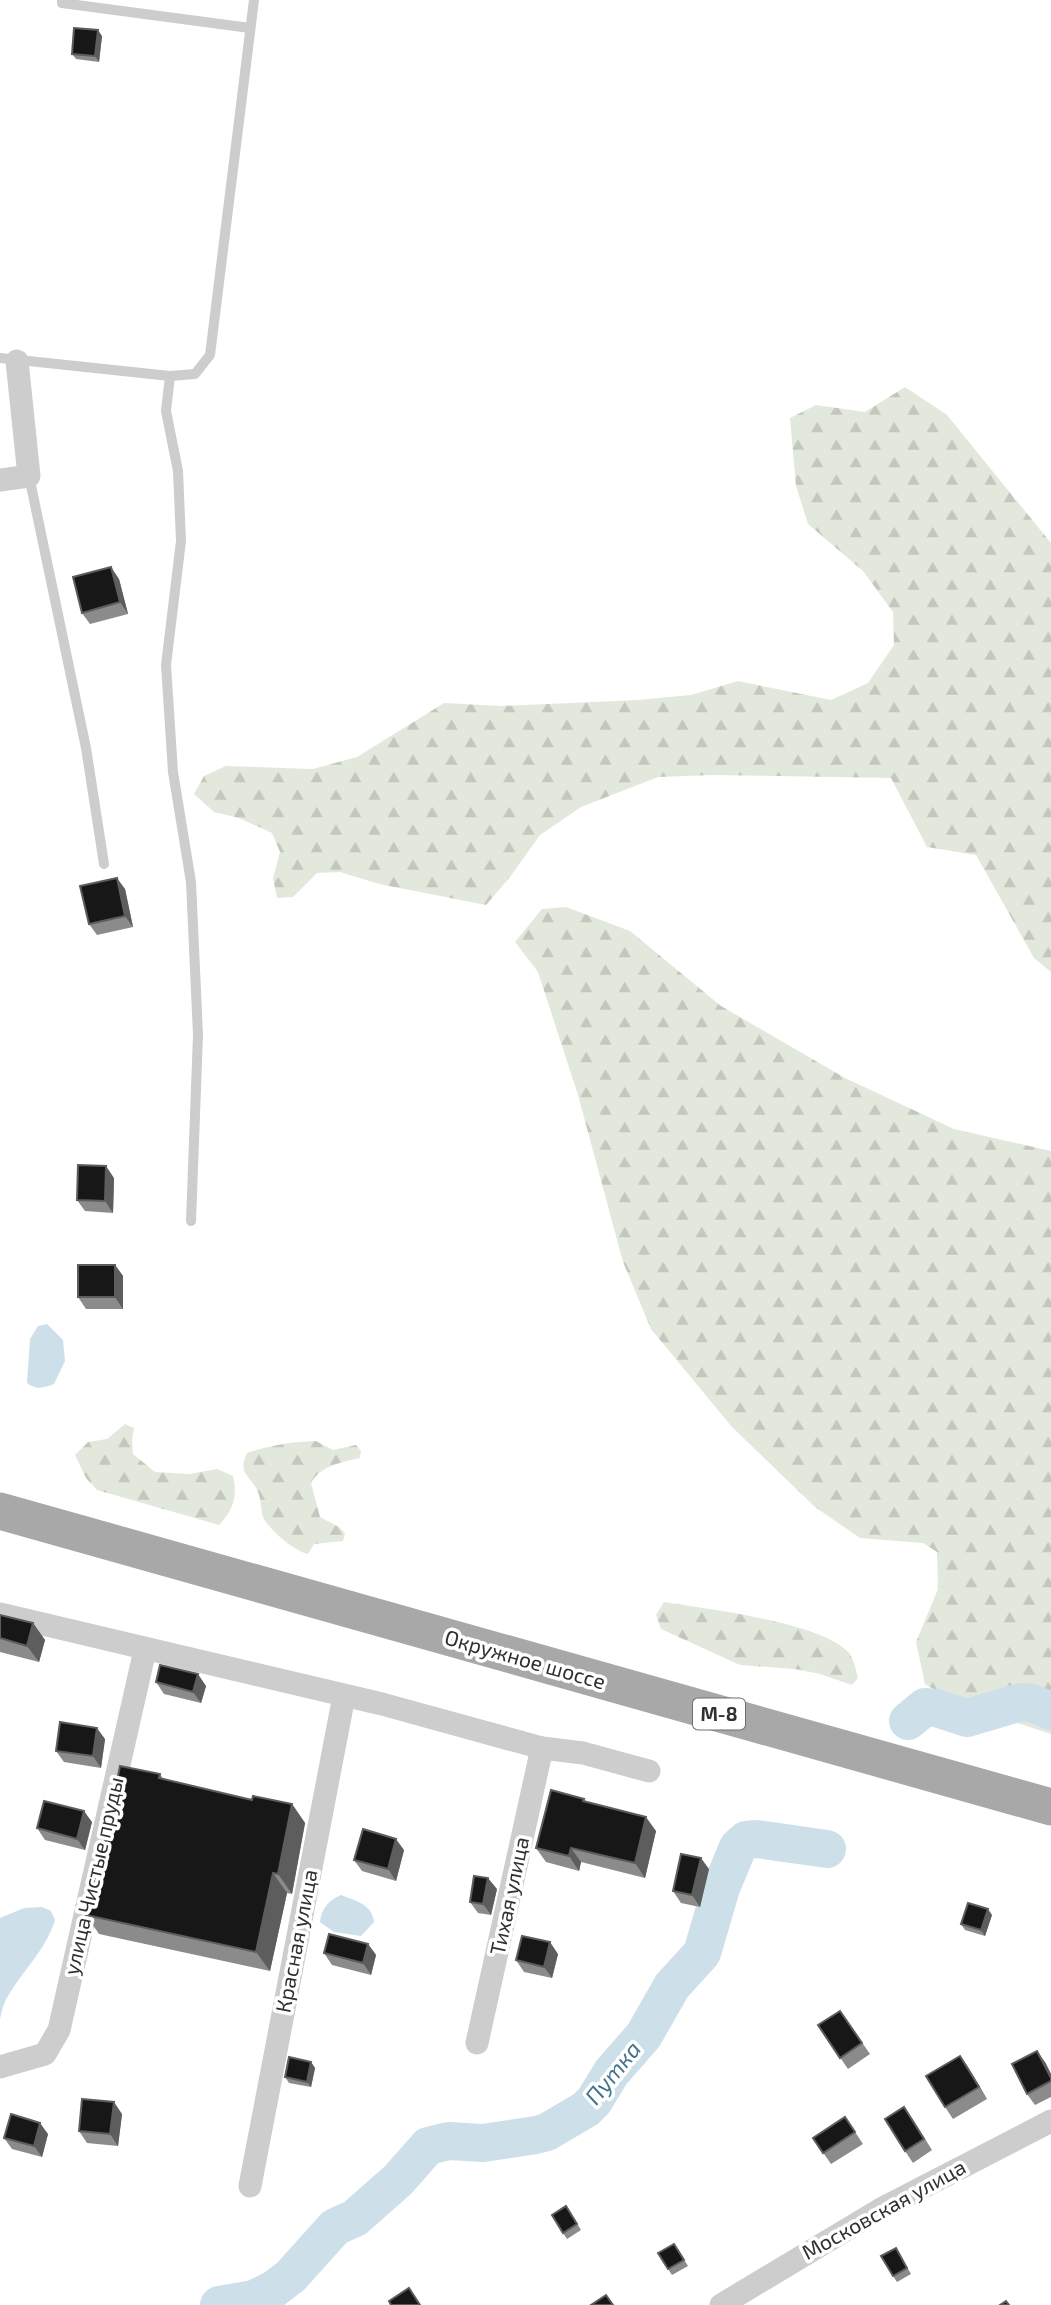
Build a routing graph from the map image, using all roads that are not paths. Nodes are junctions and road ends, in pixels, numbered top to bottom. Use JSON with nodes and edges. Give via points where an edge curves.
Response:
{"nodes":[{"id":1,"x":62,"y":0,"type":"edge"},
{"id":2,"x":254,"y":0,"type":"edge"},
{"id":3,"x":250,"y":28,"type":"junction"},
{"id":4,"x":8,"y":359,"type":"edge"},
{"id":5,"x":170,"y":376,"type":"junction"},
{"id":6,"x":29,"y":476,"type":"junction"},
{"id":7,"x":0,"y":480,"type":"edge"},
{"id":8,"x":104,"y":863,"type":"dead end"},
{"id":9,"x":191,"y":1221,"type":"dead end"},
{"id":10,"x":0,"y":1511,"type":"edge"},
{"id":11,"x":0,"y":1614,"type":"edge"},
{"id":12,"x":145,"y":1650,"type":"junction"},
{"id":13,"x":344,"y":1696,"type":"junction"},
{"id":14,"x":542,"y":1748,"type":"junction"},
{"id":15,"x":649,"y":1771,"type":"dead end"},
{"id":16,"x":1051,"y":1807,"type":"edge"},
{"id":17,"x":477,"y":2043,"type":"dead end"},
{"id":18,"x":0,"y":2067,"type":"edge"},
{"id":19,"x":1051,"y":2121,"type":"edge"},
{"id":20,"x":250,"y":2186,"type":"dead end"},
{"id":21,"x":721,"y":2305,"type":"edge"}],
"edges":[{"from":1,"to":3,"type":"lane"},
{"from":2,"to":3,"type":"lane"},
{"from":3,"to":5,"type":"lane","via":[[210,355],[195,374]]},
{"from":4,"to":5,"type":"lane"},
{"from":4,"to":6,"type":"street"},
{"from":5,"to":9,"type":"lane","via":[[166,411],[178,471],[181,541],[166,665],[173,772],[191,882],[198,1035]]},
{"from":6,"to":7,"type":"street"},
{"from":6,"to":8,"type":"lane","via":[[86,748]]},
{"from":10,"to":16,"type":"main road","name":"Окружное шоссе","number":"М-8"},
{"from":11,"to":12,"type":"street"},
{"from":12,"to":13,"type":"street"},
{"from":12,"to":18,"type":"street","name":"улица Чистые пруды","via":[[59,2030],[45,2054]]},
{"from":13,"to":14,"type":"street"},
{"from":13,"to":20,"type":"street","name":"Красная улица"},
{"from":14,"to":15,"type":"street","via":[[583,1753]]},
{"from":14,"to":17,"type":"street","name":"Тихая улица"},
{"from":19,"to":21,"type":"street","name":"Московская улица","via":[[881,2209]]}]}
